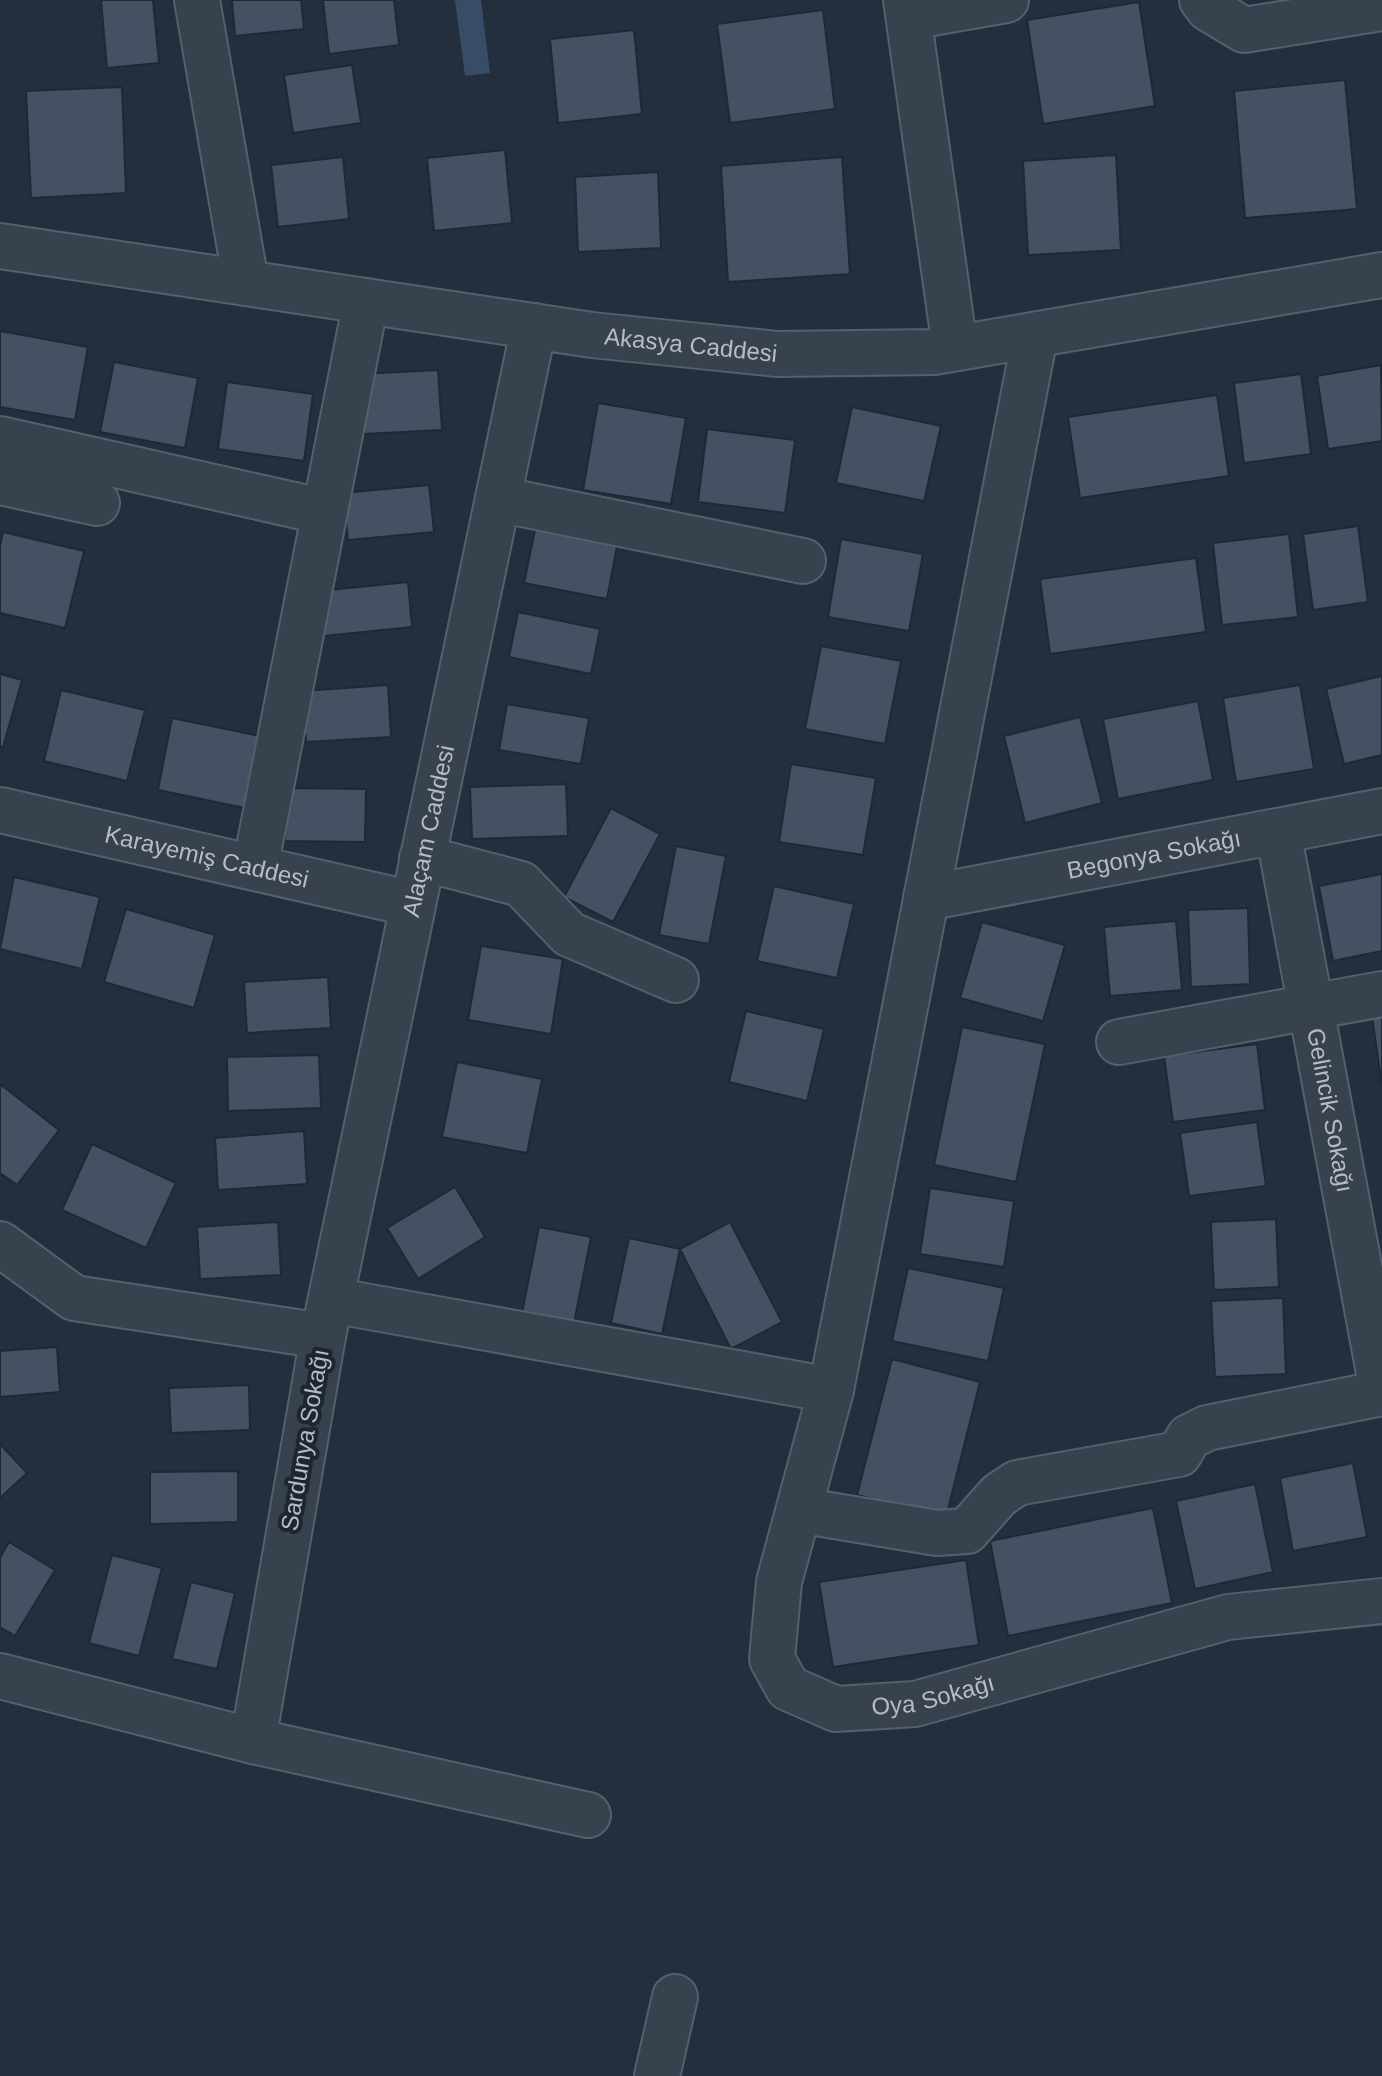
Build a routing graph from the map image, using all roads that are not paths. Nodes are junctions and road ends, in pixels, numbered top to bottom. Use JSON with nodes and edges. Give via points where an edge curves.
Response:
{"nodes":[{"id":1,"x":197,"y":0,"type":"edge"},
{"id":2,"x":1006,"y":0,"type":"edge"},
{"id":3,"x":1202,"y":0,"type":"edge"},
{"id":4,"x":1382,"y":8,"type":"edge"},
{"id":5,"x":907,"y":9,"type":"edge"},
{"id":6,"x":0,"y":246,"type":"edge"},
{"id":7,"x":1382,"y":275,"type":"edge"},
{"id":8,"x":246,"y":283,"type":"junction"},
{"id":9,"x":366,"y":301,"type":"junction"},
{"id":10,"x":534,"y":326,"type":"junction"},
{"id":11,"x":1035,"y":336,"type":"junction"},
{"id":12,"x":955,"y":348,"type":"junction"},
{"id":13,"x":0,"y":439,"type":"edge"},
{"id":14,"x":0,"y":482,"type":"edge"},
{"id":15,"x":498,"y":499,"type":"junction"},
{"id":16,"x":97,"y":503,"type":"dead end"},
{"id":17,"x":325,"y":512,"type":"junction"},
{"id":18,"x":803,"y":561,"type":"dead end"},
{"id":19,"x":0,"y":810,"type":"edge"},
{"id":20,"x":1382,"y":811,"type":"edge"},
{"id":21,"x":1278,"y":831,"type":"junction"},
{"id":22,"x":422,"y":858,"type":"junction"},
{"id":23,"x":255,"y":868,"type":"junction"},
{"id":24,"x":926,"y":898,"type":"junction"},
{"id":25,"x":413,"y":904,"type":"junction"},
{"id":26,"x":676,"y":980,"type":"dead end"},
{"id":27,"x":1382,"y":994,"type":"edge"},
{"id":28,"x":1311,"y":1007,"type":"junction"},
{"id":29,"x":1119,"y":1042,"type":"dead end"},
{"id":30,"x":0,"y":1244,"type":"edge"},
{"id":31,"x":1374,"y":1305,"type":"edge"},
{"id":32,"x":327,"y":1318,"type":"junction"},
{"id":33,"x":831,"y":1390,"type":"junction"},
{"id":34,"x":1382,"y":1391,"type":"edge"},
{"id":35,"x":799,"y":1510,"type":"junction"},
{"id":36,"x":1382,"y":1601,"type":"edge"},
{"id":37,"x":0,"y":1676,"type":"edge"},
{"id":38,"x":253,"y":1741,"type":"junction"},
{"id":39,"x":588,"y":1815,"type":"dead end"},
{"id":40,"x":675,"y":1997,"type":"dead end"},
{"id":41,"x":657,"y":2076,"type":"edge"}],
"edges":[{"from":1,"to":8,"type":"street"},
{"from":2,"to":5,"type":"street"},
{"from":3,"to":4,"type":"street","via":[[1244,30]]},
{"from":5,"to":12,"type":"street"},
{"from":6,"to":8,"type":"street","name":"Akasya Caddesi"},
{"from":7,"to":11,"type":"street","name":"Akasya Caddesi"},
{"from":8,"to":9,"type":"street","name":"Akasya Caddesi"},
{"from":9,"to":10,"type":"street","name":"Akasya Caddesi"},
{"from":9,"to":17,"type":"street"},
{"from":10,"to":12,"type":"street","name":"Akasya Caddesi","via":[[777,354]]},
{"from":10,"to":15,"type":"street","name":"Alaçam Caddesi"},
{"from":11,"to":12,"type":"street","name":"Akasya Caddesi"},
{"from":11,"to":24,"type":"street","name":"Oya Sokağı"},
{"from":13,"to":17,"type":"street"},
{"from":14,"to":16,"type":"street"},
{"from":15,"to":18,"type":"street"},
{"from":15,"to":22,"type":"street","name":"Alaçam Caddesi"},
{"from":17,"to":23,"type":"street"},
{"from":19,"to":23,"type":"street","name":"Karayemiş Caddesi"},
{"from":20,"to":21,"type":"street","name":"Begonya Sokağı"},
{"from":21,"to":24,"type":"street","name":"Begonya Sokağı"},
{"from":21,"to":28,"type":"street","name":"Gelincik Sokağı"},
{"from":22,"to":25,"type":"street","name":"Alaçam Caddesi"},
{"from":22,"to":26,"type":"street","via":[[521,884],[569,934]]},
{"from":23,"to":25,"type":"street","name":"Karayemiş Caddesi"},
{"from":24,"to":33,"type":"street","name":"Oya Sokağı"},
{"from":25,"to":32,"type":"street","name":"Alaçam Caddesi"},
{"from":27,"to":28,"type":"street"},
{"from":28,"to":29,"type":"street"},
{"from":28,"to":31,"type":"street","name":"Gelincik Sokağı"},
{"from":30,"to":32,"type":"street","name":"Sardunya Sokağı","via":[[74,1298]]},
{"from":31,"to":34,"type":"street","name":"Gelincik Sokağı"},
{"from":32,"to":33,"type":"street"},
{"from":32,"to":38,"type":"street","name":"Sardunya Sokağı"},
{"from":33,"to":35,"type":"street","name":"Oya Sokağı"},
{"from":34,"to":35,"type":"street","via":[[1207,1428],[1189,1437],[1179,1454],[1017,1483],[967,1531],[937,1533]]},
{"from":35,"to":36,"type":"street","name":"Oya Sokağı","via":[[779,1582],[772,1659],[788,1688],[836,1709],[915,1704],[1228,1617]]},
{"from":37,"to":38,"type":"street"},
{"from":38,"to":39,"type":"street"},
{"from":40,"to":41,"type":"street"}]}
